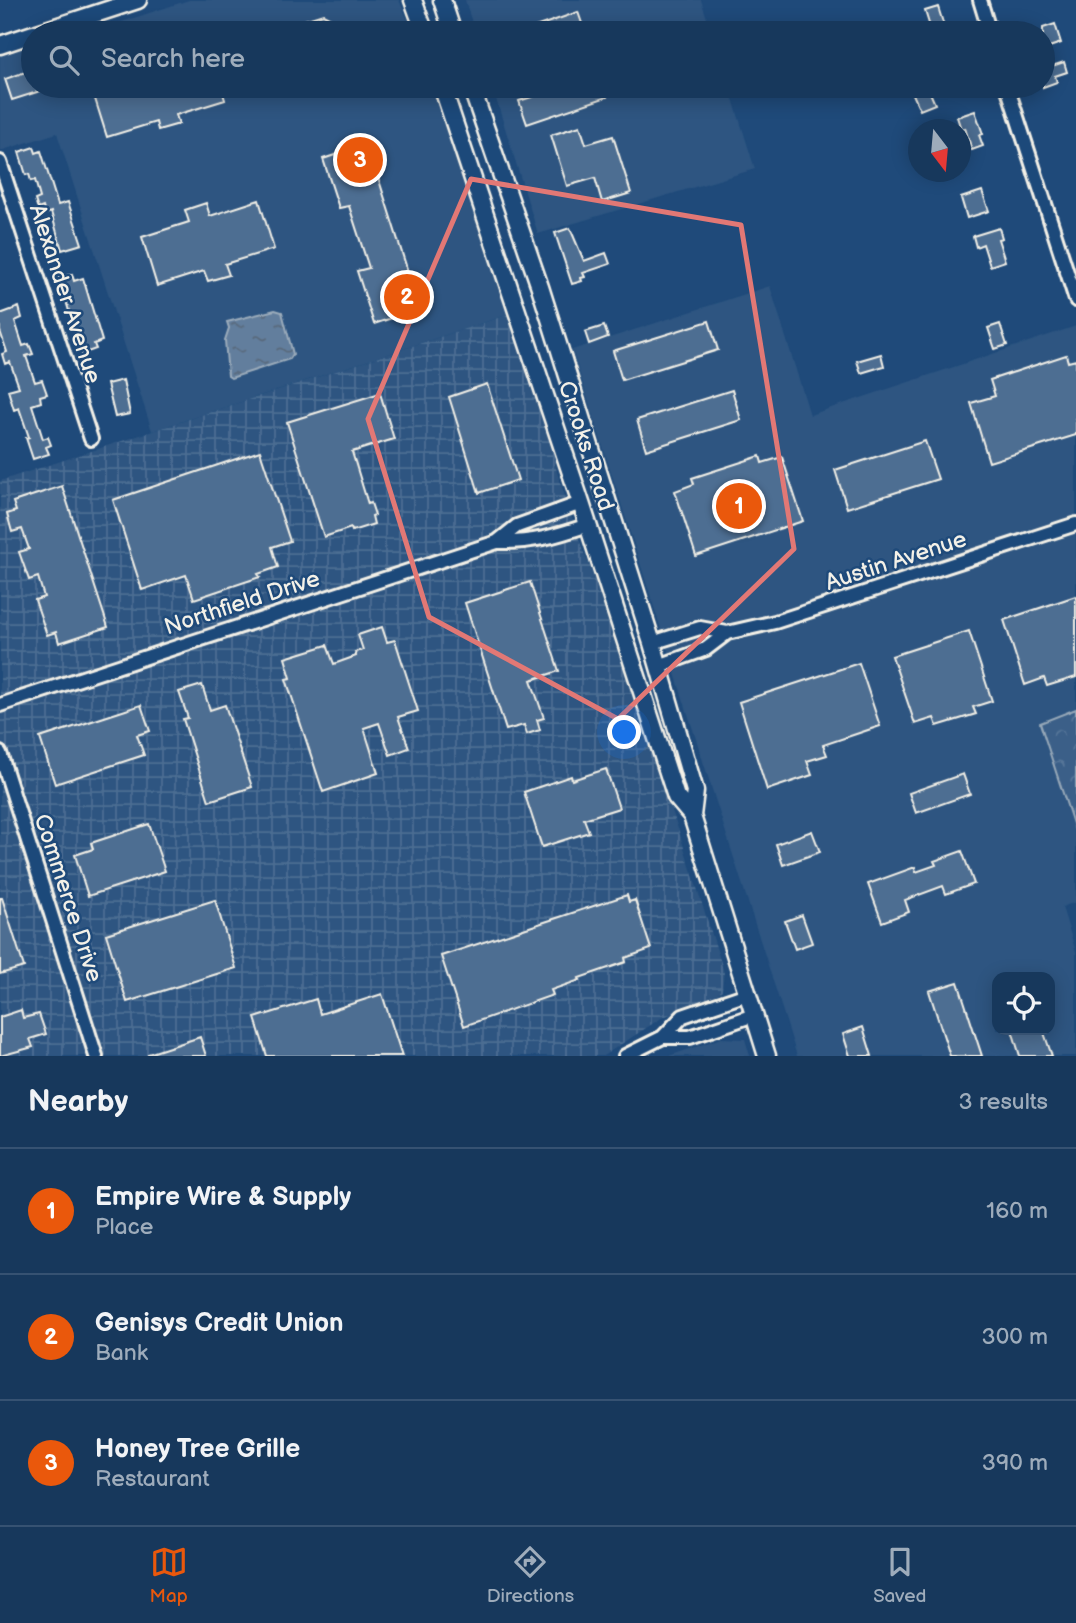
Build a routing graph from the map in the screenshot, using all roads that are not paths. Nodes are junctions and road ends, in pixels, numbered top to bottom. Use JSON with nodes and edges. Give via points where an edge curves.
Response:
{"nodes":[{"id":1,"x":138,"y":0,"type":"edge"},
{"id":2,"x":414,"y":0,"type":"edge"},
{"id":3,"x":442,"y":0,"type":"edge"},
{"id":4,"x":980,"y":0,"type":"edge"},
{"id":5,"x":74,"y":21,"type":"edge"},
{"id":6,"x":421,"y":21,"type":"edge"},
{"id":7,"x":449,"y":21,"type":"edge"},
{"id":8,"x":986,"y":21,"type":"edge"},
{"id":9,"x":21,"y":38,"type":"edge"},
{"id":10,"x":0,"y":45,"type":"edge"},
{"id":11,"x":446,"y":98,"type":"edge"},
{"id":12,"x":475,"y":98,"type":"edge"},
{"id":13,"x":1011,"y":98,"type":"edge"},
{"id":14,"x":0,"y":162,"type":"edge"},
{"id":15,"x":475,"y":183,"type":"junction"},
{"id":16,"x":507,"y":193,"type":"junction"},
{"id":17,"x":1076,"y":300,"type":"edge"},
{"id":18,"x":552,"y":415,"type":"junction"},
{"id":19,"x":583,"y":423,"type":"junction"},
{"id":20,"x":91,"y":439,"type":"dead end"},
{"id":21,"x":581,"y":503,"type":"junction"},
{"id":22,"x":614,"y":519,"type":"junction"},
{"id":23,"x":1076,"y":524,"type":"edge"},
{"id":24,"x":589,"y":525,"type":"junction"},
{"id":25,"x":497,"y":542,"type":"junction"},
{"id":26,"x":727,"y":633,"type":"junction"},
{"id":27,"x":652,"y":643,"type":"junction"},
{"id":28,"x":628,"y":648,"type":"junction"},
{"id":29,"x":659,"y":666,"type":"junction"},
{"id":30,"x":0,"y":705,"type":"edge"},
{"id":31,"x":0,"y":753,"type":"edge"},
{"id":32,"x":692,"y":816,"type":"junction"},
{"id":33,"x":747,"y":994,"type":"junction"},
{"id":34,"x":754,"y":1015,"type":"junction"},
{"id":35,"x":663,"y":1037,"type":"junction"},
{"id":36,"x":96,"y":1056,"type":"edge"},
{"id":37,"x":625,"y":1056,"type":"edge"},
{"id":38,"x":767,"y":1056,"type":"edge"}],
"edges":[{"from":1,"to":5,"type":"main road"},
{"from":2,"to":6,"type":"main road"},
{"from":3,"to":7,"type":"main road"},
{"from":4,"to":8,"type":"street"},
{"from":9,"to":10,"type":"main road"},
{"from":11,"to":15,"type":"main road","name":"Crooks Road"},
{"from":12,"to":16,"type":"main road","name":"Crooks Road"},
{"from":13,"to":17,"type":"street"},
{"from":14,"to":20,"type":"street","name":"Alexander Avenue"},
{"from":15,"to":16,"type":"main road","via":[[489,196]]},
{"from":15,"to":18,"type":"main road","name":"Crooks Road"},
{"from":16,"to":19,"type":"main road","name":"Crooks Road"},
{"from":18,"to":19,"type":"main road","via":[[564,427]]},
{"from":18,"to":21,"type":"main road","name":"Crooks Road"},
{"from":19,"to":22,"type":"main road","name":"Crooks Road"},
{"from":21,"to":22,"type":"main road","via":[[597,503]]},
{"from":21,"to":24,"type":"main road","name":"Crooks Road"},
{"from":21,"to":25,"type":"street","name":"Northfield Drive","via":[[517,526]]},
{"from":22,"to":27,"type":"main road","name":"Crooks Road"},
{"from":23,"to":26,"type":"street","name":"Austin Avenue","via":[[796,616]]},
{"from":24,"to":25,"type":"street","name":"Northfield Drive","via":[[542,540]]},
{"from":24,"to":28,"type":"main road","name":"Crooks Road"},
{"from":25,"to":30,"type":"street","name":"Northfield Drive"},
{"from":26,"to":27,"type":"street","name":"Austin Avenue","via":[[700,628]]},
{"from":26,"to":29,"type":"street","name":"Austin Avenue","via":[[706,649]]},
{"from":27,"to":29,"type":"main road","name":"Crooks Road"},
{"from":28,"to":29,"type":"main road","via":[[644,666]]},
{"from":28,"to":32,"type":"main road","name":"Crooks Road","via":[[676,797]]},
{"from":29,"to":32,"type":"main road","name":"Crooks Road","via":[[695,790]]},
{"from":31,"to":36,"type":"street","name":"Commerce Drive"},
{"from":32,"to":33,"type":"main road","name":"Crooks Road"},
{"from":33,"to":34,"type":"main road","name":"Crooks Road"},
{"from":33,"to":35,"type":"street","via":[[683,1016]]},
{"from":34,"to":35,"type":"street","via":[[690,1037]]},
{"from":34,"to":38,"type":"main road","name":"Crooks Road"},
{"from":35,"to":37,"type":"street"}]}
